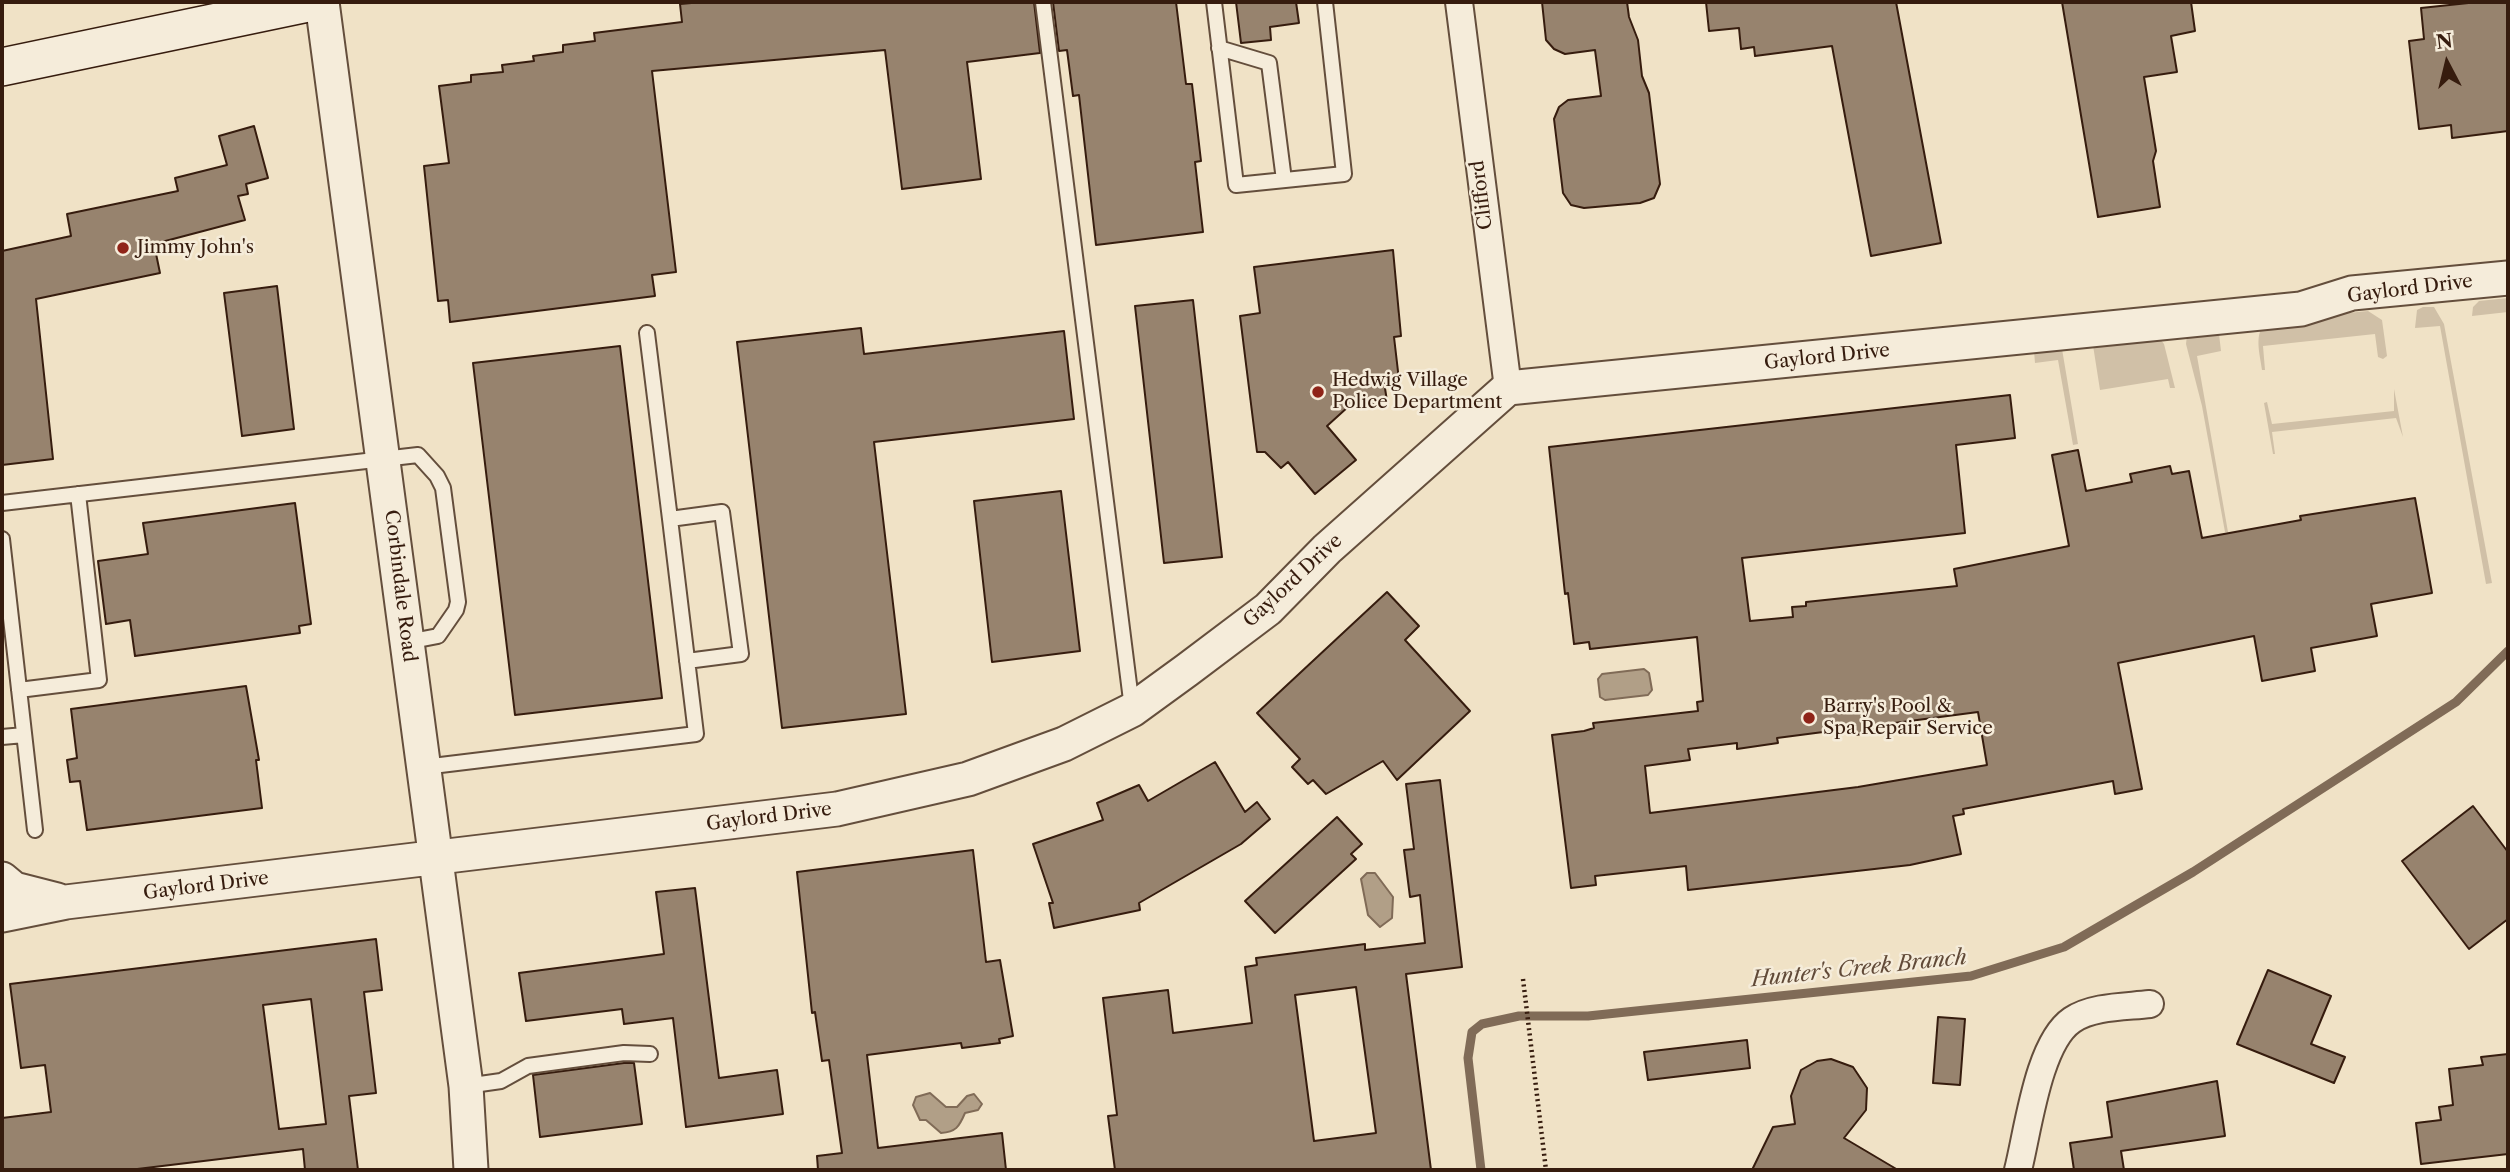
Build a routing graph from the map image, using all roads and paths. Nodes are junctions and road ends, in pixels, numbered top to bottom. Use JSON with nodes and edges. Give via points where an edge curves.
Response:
{"nodes":[{"id":1,"x":313,"y":2,"type":"edge"},
{"id":2,"x":322,"y":2,"type":"edge"},
{"id":3,"x":1044,"y":2,"type":"edge"},
{"id":4,"x":1214,"y":2,"type":"edge"},
{"id":5,"x":1325,"y":2,"type":"edge"},
{"id":6,"x":1459,"y":2,"type":"edge"},
{"id":7,"x":2,"y":44,"type":"edge"},
{"id":8,"x":1219,"y":48,"type":"junction"},
{"id":9,"x":55,"y":56,"type":"junction"},
{"id":10,"x":2,"y":67,"type":"edge"},
{"id":11,"x":1284,"y":180,"type":"junction"},
{"id":12,"x":2508,"y":278,"type":"edge"},
{"id":13,"x":647,"y":333,"type":"dead end"},
{"id":14,"x":1508,"y":388,"type":"junction"},
{"id":15,"x":383,"y":457,"type":"junction"},
{"id":16,"x":78,"y":494,"type":"junction"},
{"id":17,"x":2,"y":503,"type":"edge"},
{"id":18,"x":670,"y":519,"type":"junction"},
{"id":19,"x":2,"y":539,"type":"edge"},
{"id":20,"x":407,"y":642,"type":"junction"},
{"id":21,"x":687,"y":661,"type":"junction"},
{"id":22,"x":19,"y":690,"type":"junction"},
{"id":23,"x":1132,"y":710,"type":"junction"},
{"id":24,"x":24,"y":735,"type":"junction"},
{"id":25,"x":2,"y":737,"type":"edge"},
{"id":26,"x":424,"y":768,"type":"junction"},
{"id":27,"x":34,"y":830,"type":"dead end"},
{"id":28,"x":436,"y":859,"type":"junction"},
{"id":29,"x":2,"y":879,"type":"edge"},
{"id":30,"x":66,"y":902,"type":"junction"},
{"id":31,"x":2,"y":915,"type":"edge"},
{"id":32,"x":1523,"y":979,"type":"dead end"},
{"id":33,"x":2150,"y":1004,"type":"dead end"},
{"id":34,"x":650,"y":1054,"type":"dead end"},
{"id":35,"x":466,"y":1086,"type":"junction"},
{"id":36,"x":471,"y":1170,"type":"edge"},
{"id":37,"x":1546,"y":1170,"type":"edge"},
{"id":38,"x":2018,"y":1170,"type":"edge"}],
"edges":[{"from":1,"to":9,"type":"main road"},
{"from":2,"to":15,"type":"street","name":"Corbindale Road"},
{"from":3,"to":23,"type":"lane"},
{"from":4,"to":8,"type":"lane"},
{"from":5,"to":11,"type":"lane","via":[[1344,174]]},
{"from":6,"to":14,"type":"street","name":"Clifford"},
{"from":7,"to":9,"type":"main road"},
{"from":8,"to":11,"type":"lane","via":[[1269,63]]},
{"from":8,"to":11,"type":"lane","via":[[1236,185]]},
{"from":9,"to":10,"type":"main road"},
{"from":12,"to":14,"type":"street","name":"Gaylord Drive","via":[[2352,293],[2301,309],[2262,314]]},
{"from":13,"to":18,"type":"lane"},
{"from":14,"to":23,"type":"street","name":"Gaylord Drive","via":[[1327,549],[1268,609]]},
{"from":15,"to":16,"type":"lane"},
{"from":15,"to":20,"type":"street","name":"Corbindale Road"},
{"from":15,"to":20,"type":"lane","via":[[418,455],[437,476],[443,488],[455,576],[458,602],[445,629],[438,636]]},
{"from":16,"to":17,"type":"lane"},
{"from":16,"to":22,"type":"lane","via":[[99,680]]},
{"from":18,"to":21,"type":"lane"},
{"from":18,"to":21,"type":"lane","via":[[722,512],[741,654]]},
{"from":19,"to":22,"type":"lane"},
{"from":20,"to":26,"type":"street","name":"Corbindale Road"},
{"from":21,"to":26,"type":"lane","via":[[696,734]]},
{"from":22,"to":24,"type":"lane"},
{"from":23,"to":28,"type":"street","name":"Gaylord Drive","via":[[1064,744],[968,779],[837,809]]},
{"from":24,"to":25,"type":"lane"},
{"from":24,"to":27,"type":"lane"},
{"from":26,"to":28,"type":"street","name":"Corbindale Road"},
{"from":28,"to":30,"type":"street","name":"Gaylord Drive"},
{"from":28,"to":35,"type":"street","name":"Corbindale Road"},
{"from":29,"to":30,"type":"street","name":"Gaylord Drive","via":[[13,889]]},
{"from":30,"to":31,"type":"street","name":"Gaylord Drive"},
{"from":32,"to":37,"type":"path"},
{"from":33,"to":38,"type":"street","via":[[2096,1010],[2073,1019],[2057,1033],[2046,1057]]},
{"from":34,"to":35,"type":"lane","via":[[624,1053],[528,1066],[501,1081]]},
{"from":35,"to":36,"type":"street","name":"Corbindale Road"}]}
